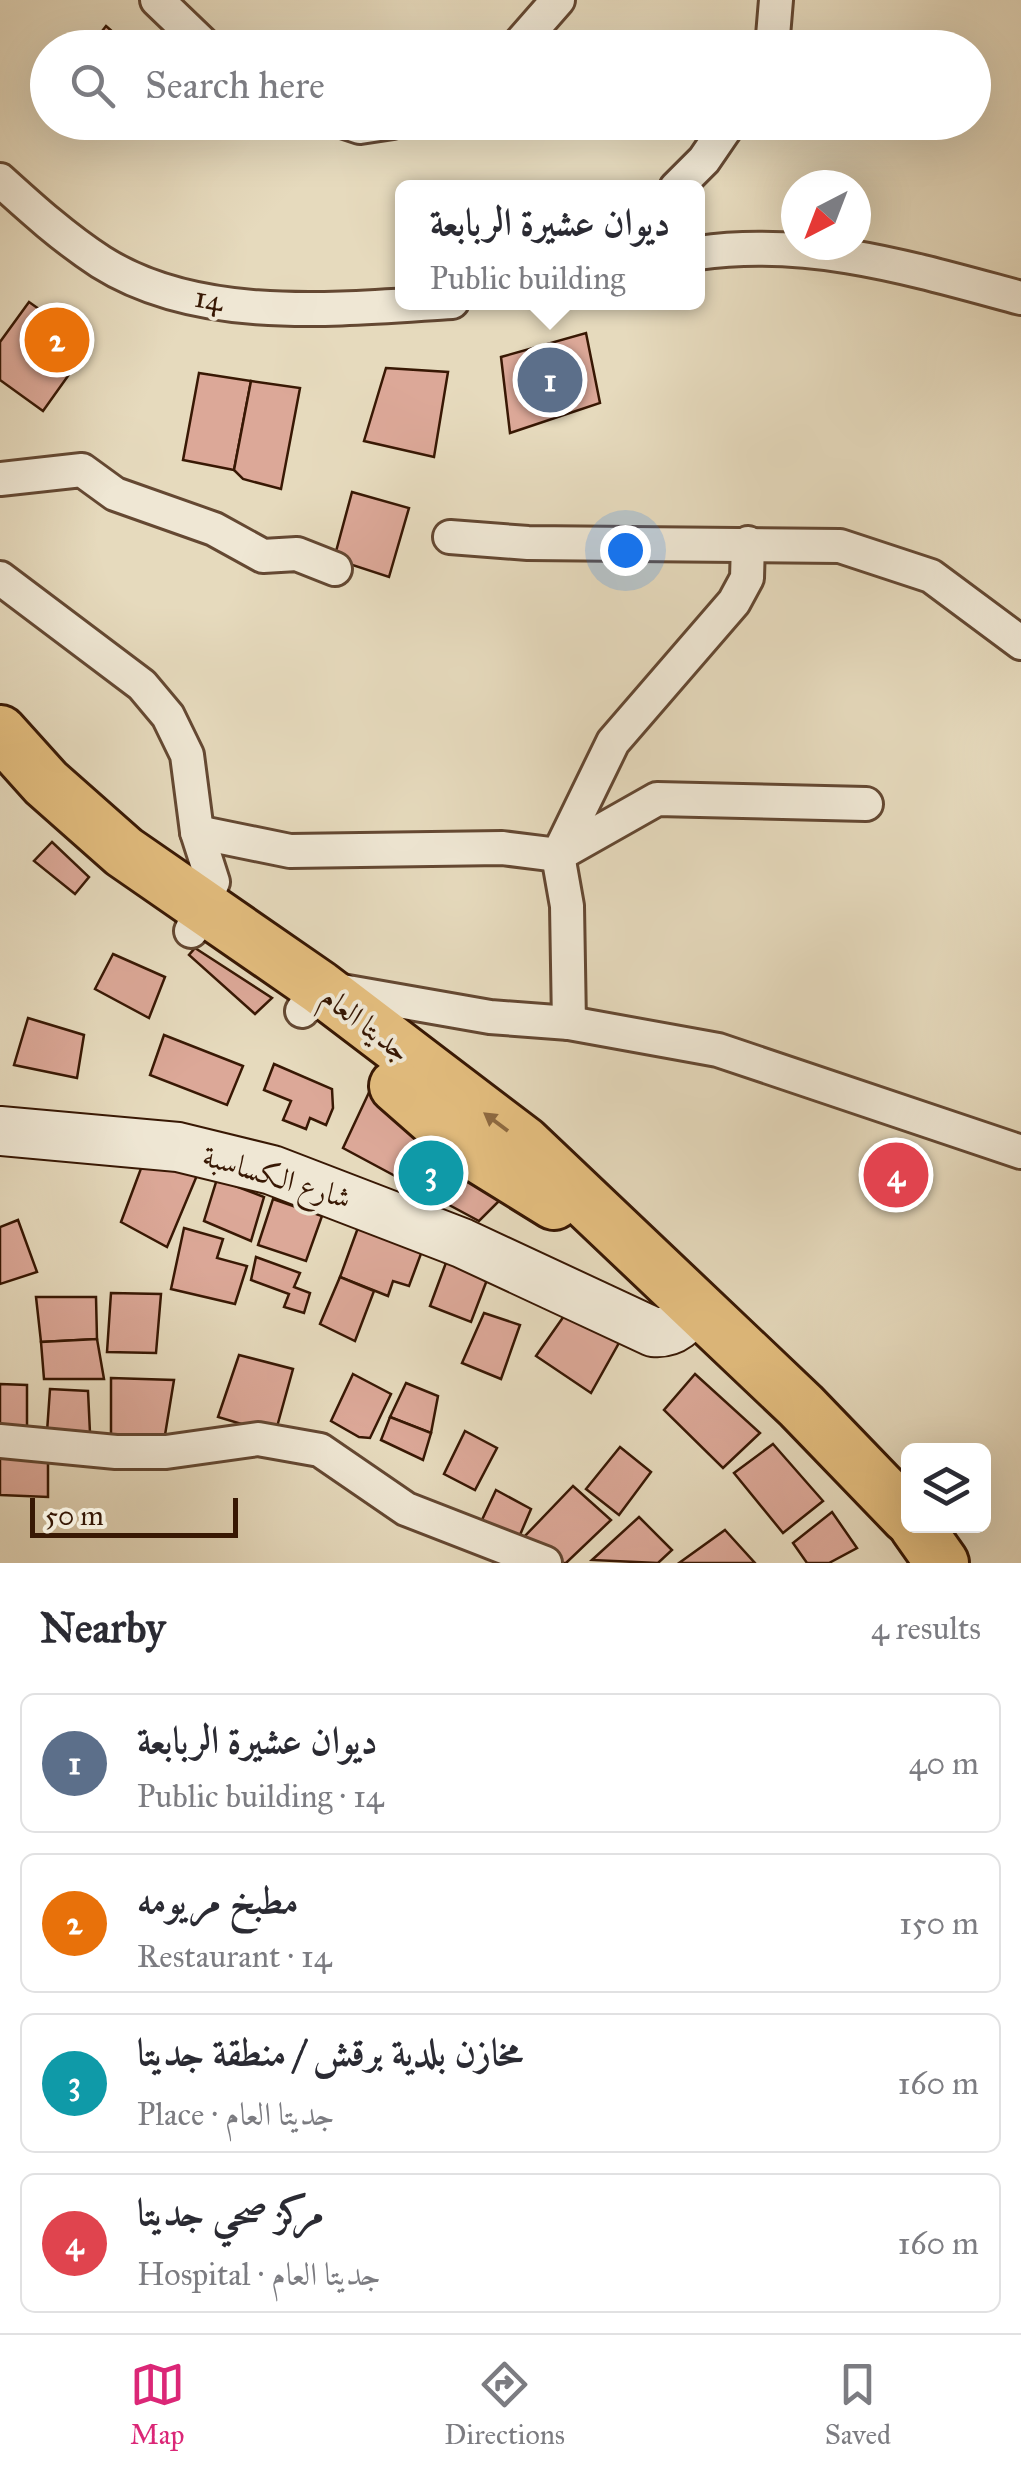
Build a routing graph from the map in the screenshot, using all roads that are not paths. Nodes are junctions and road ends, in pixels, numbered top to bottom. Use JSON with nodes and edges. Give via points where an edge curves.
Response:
{"nodes":[{"id":1,"x":157,"y":0,"type":"edge"},
{"id":2,"x":558,"y":0,"type":"edge"},
{"id":3,"x":776,"y":0,"type":"edge"},
{"id":4,"x":188,"y":30,"type":"edge"},
{"id":5,"x":532,"y":30,"type":"edge"},
{"id":6,"x":774,"y":30,"type":"edge"},
{"id":7,"x":718,"y":140,"type":"edge"},
{"id":8,"x":0,"y":180,"type":"edge"},
{"id":9,"x":684,"y":180,"type":"edge"},
{"id":10,"x":705,"y":252,"type":"edge"},
{"id":11,"x":1021,"y":298,"type":"edge"},
{"id":12,"x":395,"y":305,"type":"edge"},
{"id":13,"x":0,"y":480,"type":"edge"},
{"id":14,"x":450,"y":538,"type":"dead end"},
{"id":15,"x":748,"y":543,"type":"junction"},
{"id":16,"x":335,"y":570,"type":"dead end"},
{"id":17,"x":0,"y":578,"type":"edge"},
{"id":18,"x":1021,"y":643,"type":"edge"},
{"id":19,"x":0,"y":732,"type":"edge"},
{"id":20,"x":0,"y":772,"type":"edge"},
{"id":21,"x":866,"y":804,"type":"dead end"},
{"id":22,"x":197,"y":832,"type":"junction"},
{"id":23,"x":558,"y":856,"type":"junction"},
{"id":24,"x":198,"y":920,"type":"junction"},
{"id":25,"x":310,"y":999,"type":"junction"},
{"id":26,"x":569,"y":1023,"type":"junction"},
{"id":27,"x":0,"y":1131,"type":"edge"},
{"id":28,"x":1021,"y":1152,"type":"edge"},
{"id":29,"x":701,"y":1318,"type":"junction"},
{"id":30,"x":0,"y":1441,"type":"edge"},
{"id":31,"x":901,"y":1509,"type":"edge"},
{"id":32,"x":921,"y":1533,"type":"edge"},
{"id":33,"x":545,"y":1563,"type":"edge"},
{"id":34,"x":942,"y":1563,"type":"edge"}],
"edges":[{"from":1,"to":4,"type":"street"},
{"from":2,"to":5,"type":"street"},
{"from":3,"to":6,"type":"street"},
{"from":7,"to":9,"type":"street"},
{"from":8,"to":12,"type":"street","name":"14","via":[[104,264],[175,292],[273,310]]},
{"from":10,"to":11,"type":"street","via":[[780,246],[842,252]]},
{"from":13,"to":16,"type":"street","via":[[82,470],[116,494],[214,529],[263,556],[297,554]]},
{"from":14,"to":15,"type":"street"},
{"from":15,"to":18,"type":"street","via":[[840,546],[908,565],[972,603]]},
{"from":15,"to":23,"type":"street","via":[[747,578],[734,602],[613,742]]},
{"from":17,"to":22,"type":"street","via":[[142,685],[168,716],[187,755]]},
{"from":19,"to":24,"type":"main road","name":"جديتا العام","via":[[46,783]]},
{"from":20,"to":24,"type":"main road","name":"جديتا العام","via":[[104,870]]},
{"from":21,"to":23,"type":"street","via":[[658,799]]},
{"from":22,"to":23,"type":"street","via":[[290,851],[502,848]]},
{"from":22,"to":24,"type":"street","via":[[213,882]]},
{"from":23,"to":26,"type":"street","via":[[567,906]]},
{"from":24,"to":25,"type":"main road","name":"جديتا العام"},
{"from":25,"to":26,"type":"street"},
{"from":25,"to":29,"type":"main road","name":"جديتا العام","via":[[470,1151],[606,1236]]},
{"from":26,"to":28,"type":"street","via":[[718,1050]]},
{"from":27,"to":29,"type":"street","name":"شارع الكساسبة","via":[[178,1147],[272,1170],[462,1243],[634,1326],[667,1333]]},
{"from":29,"to":31,"type":"main road","name":"جديتا العام","via":[[802,1406]]},
{"from":30,"to":33,"type":"street","via":[[149,1452],[258,1439],[320,1450],[406,1508]]},
{"from":32,"to":34,"type":"main road"}]}
